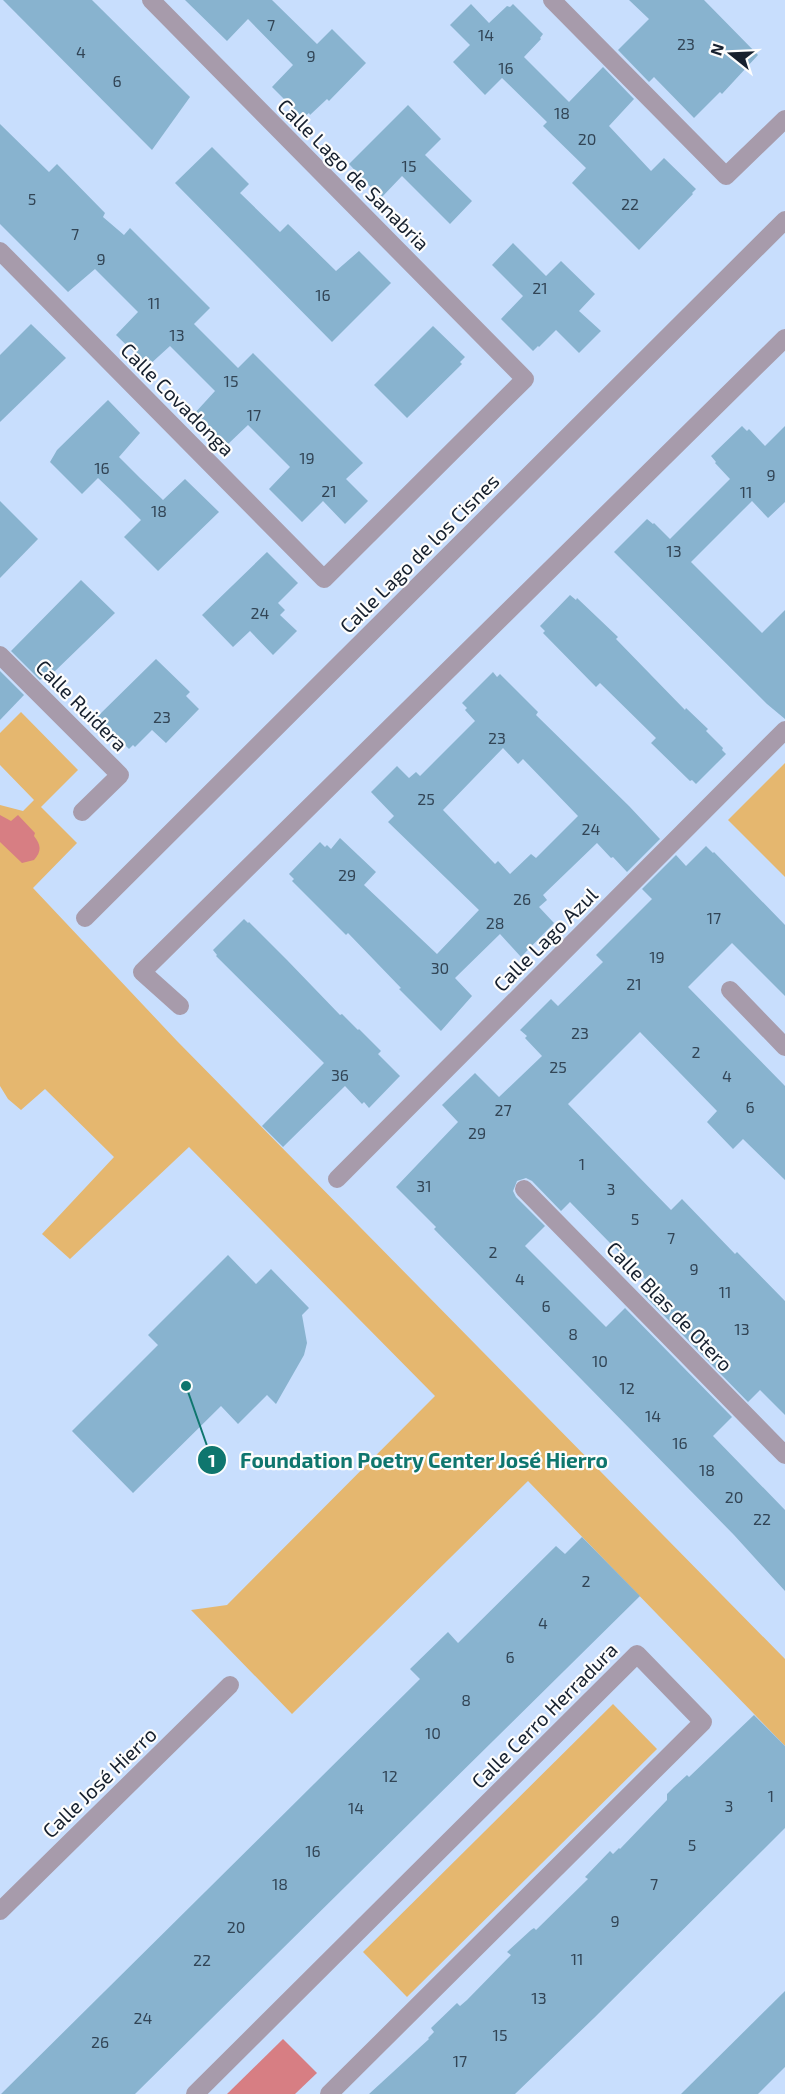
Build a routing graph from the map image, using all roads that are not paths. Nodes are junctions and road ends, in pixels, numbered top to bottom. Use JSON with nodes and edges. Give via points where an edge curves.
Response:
{"nodes":[{"id":1,"x":151,"y":0,"type":"edge"},
{"id":2,"x":552,"y":0,"type":"edge"},
{"id":3,"x":785,"y":119,"type":"edge"},
{"id":4,"x":785,"y":220,"type":"edge"},
{"id":5,"x":0,"y":251,"type":"edge"},
{"id":6,"x":785,"y":338,"type":"edge"},
{"id":7,"x":324,"y":579,"type":"joint"},
{"id":8,"x":0,"y":655,"type":"edge"},
{"id":9,"x":785,"y":730,"type":"edge"},
{"id":10,"x":82,"y":812,"type":"dead end"},
{"id":11,"x":85,"y":918,"type":"dead end"},
{"id":12,"x":730,"y":990,"type":"dead end"},
{"id":13,"x":180,"y":1006,"type":"dead end"},
{"id":14,"x":785,"y":1047,"type":"edge"},
{"id":15,"x":337,"y":1179,"type":"dead end"},
{"id":16,"x":524,"y":1189,"type":"dead end"},
{"id":17,"x":785,"y":1455,"type":"edge"},
{"id":18,"x":230,"y":1685,"type":"dead end"},
{"id":19,"x":0,"y":1911,"type":"edge"},
{"id":20,"x":195,"y":2094,"type":"edge"},
{"id":21,"x":329,"y":2094,"type":"edge"}],
"edges":[{"from":1,"to":7,"type":"street","name":"Calle Lago de Sanabria","via":[[525,379]]},
{"from":2,"to":3,"type":"street","via":[[726,176]]},
{"from":4,"to":11,"type":"street","name":"Calle Lago de los Cisnes"},
{"from":5,"to":7,"type":"street","name":"Calle Covadonga"},
{"from":6,"to":13,"type":"street","via":[[142,972]]},
{"from":8,"to":10,"type":"street","name":"Calle Ruidera","via":[[120,775]]},
{"from":9,"to":15,"type":"street","name":"Calle Lago Azul"},
{"from":12,"to":14,"type":"street"},
{"from":16,"to":17,"type":"street","name":"Calle Blas de Otero"},
{"from":18,"to":19,"type":"street","name":"Calle José Hierro"},
{"from":20,"to":21,"type":"street","name":"Calle Cerro Herradura","via":[[637,1654],[704,1722]]}]}
